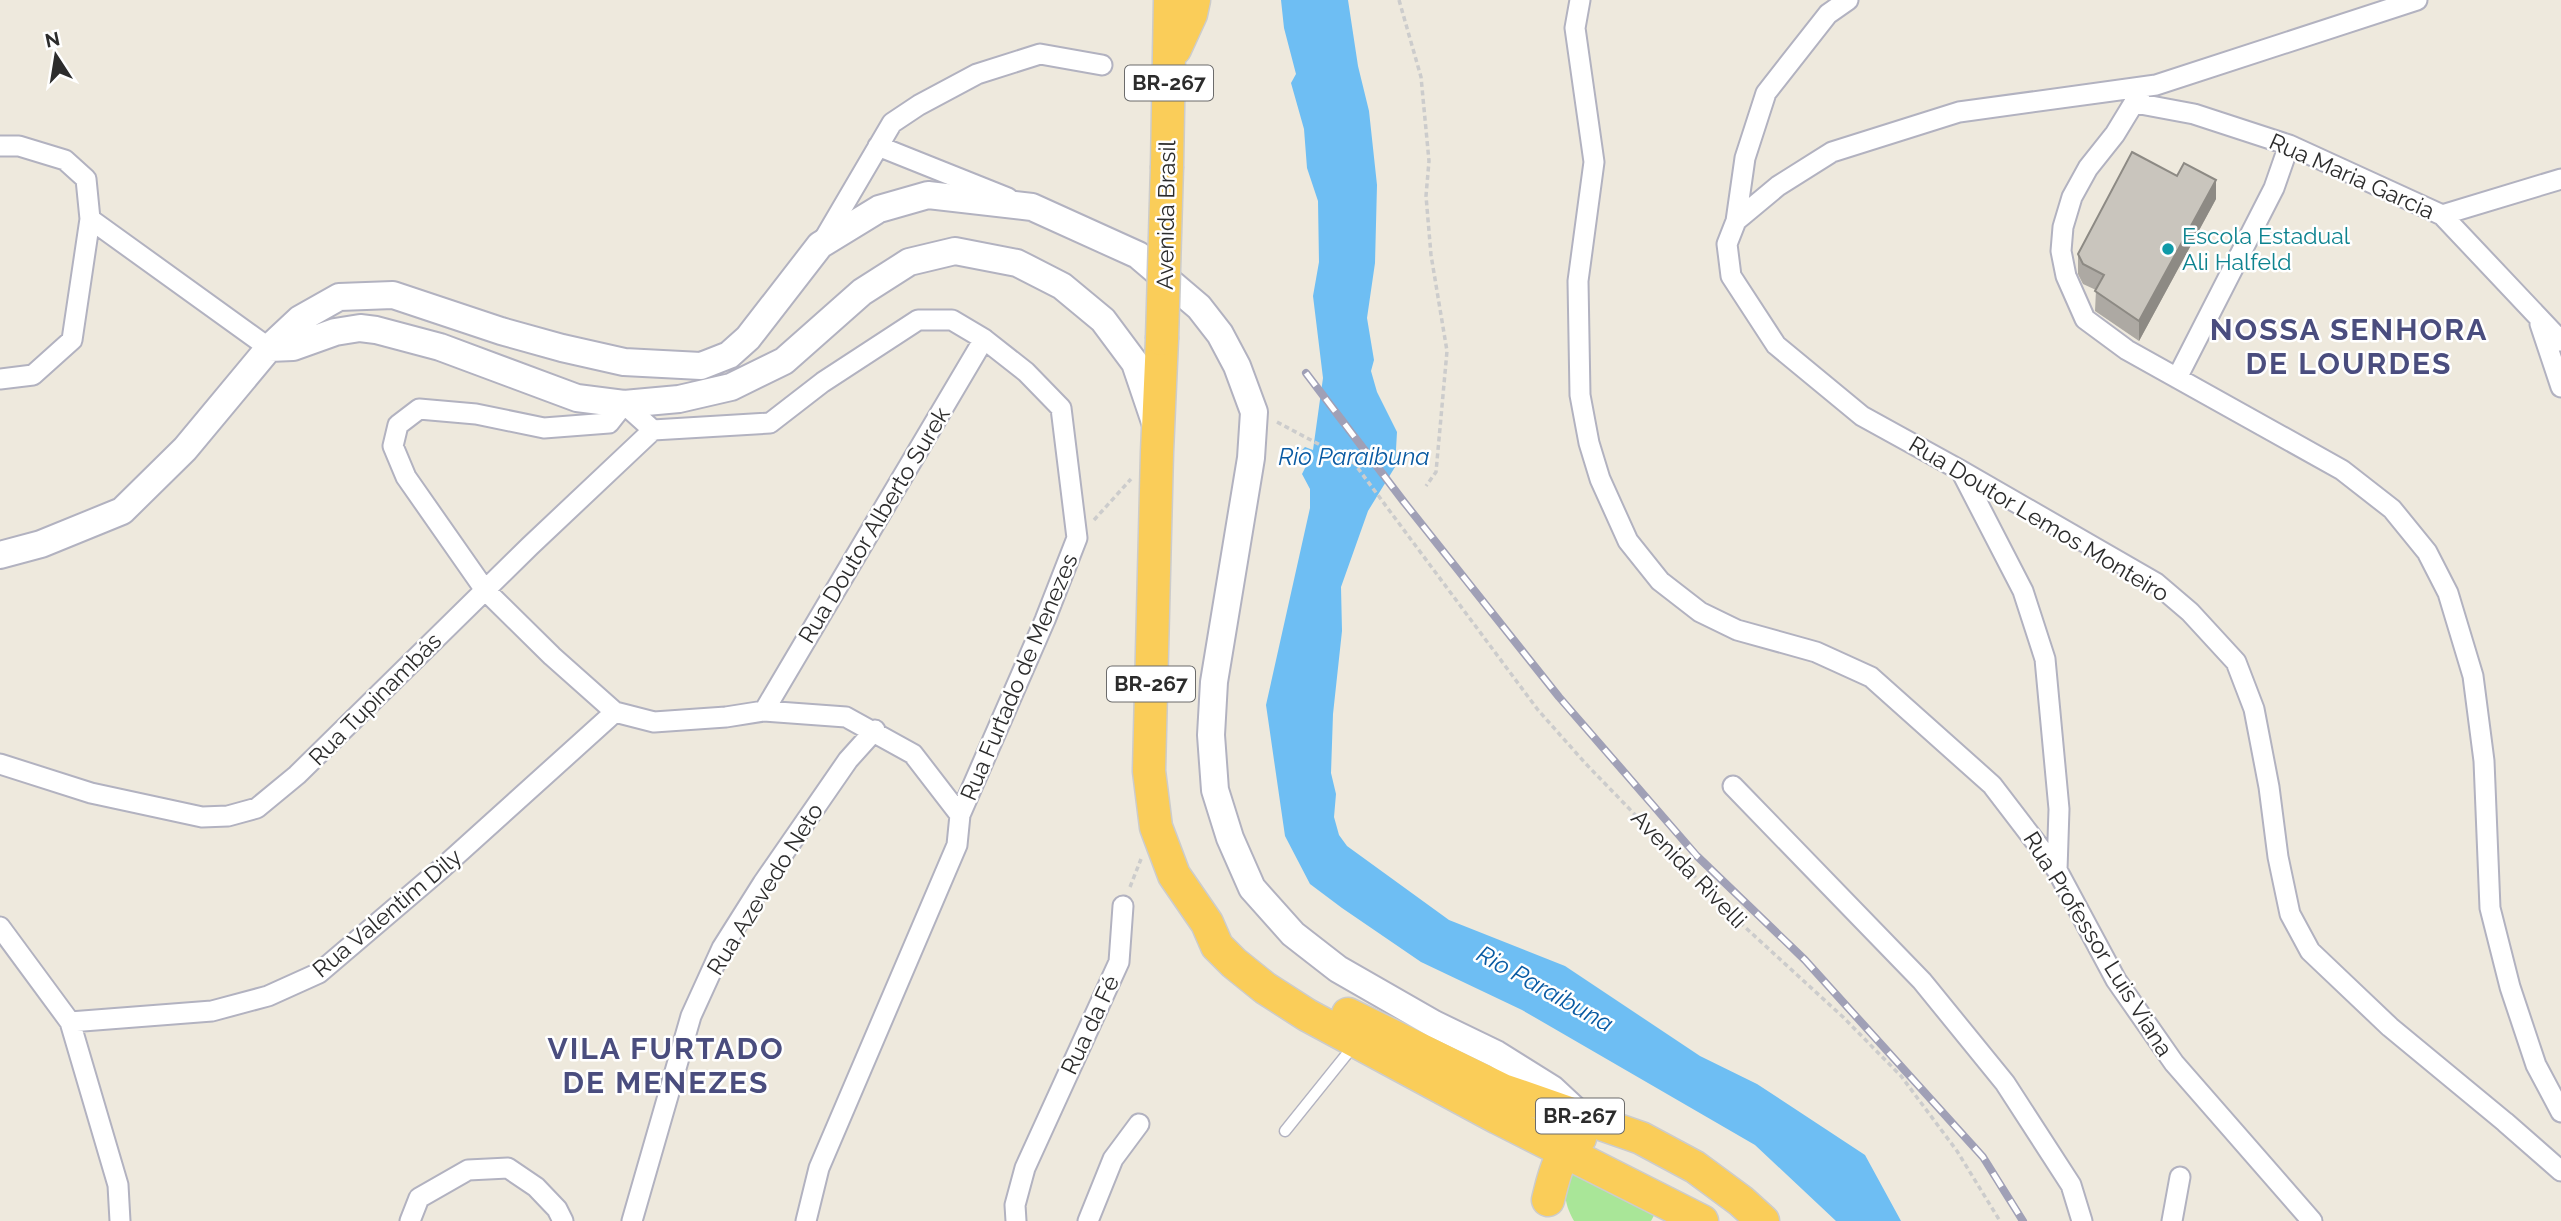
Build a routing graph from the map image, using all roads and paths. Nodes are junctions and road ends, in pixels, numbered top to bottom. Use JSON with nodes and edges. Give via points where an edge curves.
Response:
{"nodes":[{"id":1,"x":1170,"y":0,"type":"edge"},
{"id":2,"x":1194,"y":0,"type":"edge"},
{"id":3,"x":1399,"y":0,"type":"edge"},
{"id":4,"x":1580,"y":0,"type":"edge"},
{"id":5,"x":1848,"y":0,"type":"edge"},
{"id":6,"x":2417,"y":0,"type":"edge"},
{"id":7,"x":1169,"y":60,"type":"junction"},
{"id":8,"x":1102,"y":65,"type":"dead end"},
{"id":9,"x":2139,"y":95,"type":"junction"},
{"id":10,"x":2289,"y":145,"type":"junction"},
{"id":11,"x":0,"y":146,"type":"edge"},
{"id":12,"x":878,"y":146,"type":"junction"},
{"id":13,"x":2561,"y":179,"type":"edge"},
{"id":14,"x":1032,"y":207,"type":"junction"},
{"id":15,"x":2442,"y":215,"type":"junction"},
{"id":16,"x":90,"y":219,"type":"junction"},
{"id":17,"x":1735,"y":221,"type":"junction"},
{"id":18,"x":821,"y":245,"type":"junction"},
{"id":19,"x":2537,"y":316,"type":"junction"},
{"id":20,"x":525,"y":338,"type":"junction"},
{"id":21,"x":984,"y":339,"type":"junction"},
{"id":22,"x":2561,"y":341,"type":"edge"},
{"id":23,"x":269,"y":348,"type":"junction"},
{"id":24,"x":472,"y":359,"type":"junction"},
{"id":25,"x":624,"y":362,"type":"junction"},
{"id":26,"x":2177,"y":378,"type":"junction"},
{"id":27,"x":0,"y":379,"type":"edge"},
{"id":28,"x":2561,"y":387,"type":"edge"},
{"id":29,"x":624,"y":404,"type":"junction"},
{"id":30,"x":1275,"y":421,"type":"dead end"},
{"id":31,"x":653,"y":430,"type":"junction"},
{"id":32,"x":1157,"y":441,"type":"junction"},
{"id":33,"x":1960,"y":470,"type":"junction"},
{"id":34,"x":1426,"y":486,"type":"dead end"},
{"id":35,"x":1077,"y":538,"type":"junction"},
{"id":36,"x":0,"y":555,"type":"edge"},
{"id":37,"x":485,"y":590,"type":"junction"},
{"id":38,"x":764,"y":711,"type":"junction"},
{"id":39,"x":615,"y":712,"type":"junction"},
{"id":40,"x":875,"y":730,"type":"junction"},
{"id":41,"x":0,"y":764,"type":"edge"},
{"id":42,"x":1733,"y":786,"type":"dead end"},
{"id":43,"x":960,"y":815,"type":"junction"},
{"id":44,"x":1156,"y":827,"type":"junction"},
{"id":45,"x":2057,"y":870,"type":"junction"},
{"id":46,"x":1123,"y":906,"type":"joint"},
{"id":47,"x":0,"y":927,"type":"edge"},
{"id":48,"x":70,"y":1022,"type":"junction"},
{"id":49,"x":1370,"y":1037,"type":"junction"},
{"id":50,"x":2561,"y":1112,"type":"edge"},
{"id":51,"x":1581,"y":1116,"type":"junction"},
{"id":52,"x":1139,"y":1124,"type":"dead end"},
{"id":53,"x":1514,"y":1126,"type":"junction"},
{"id":54,"x":1285,"y":1131,"type":"dead end"},
{"id":55,"x":1640,"y":1138,"type":"junction"},
{"id":56,"x":1564,"y":1152,"type":"junction"},
{"id":57,"x":2561,"y":1171,"type":"edge"},
{"id":58,"x":2180,"y":1177,"type":"dead end"},
{"id":59,"x":1553,"y":1210,"type":"edge"},
{"id":60,"x":1666,"y":1212,"type":"edge"},
{"id":61,"x":120,"y":1221,"type":"edge"},
{"id":62,"x":410,"y":1221,"type":"edge"},
{"id":63,"x":562,"y":1221,"type":"edge"},
{"id":64,"x":632,"y":1221,"type":"edge"},
{"id":65,"x":806,"y":1221,"type":"edge"},
{"id":66,"x":1016,"y":1221,"type":"edge"},
{"id":67,"x":1088,"y":1221,"type":"edge"},
{"id":68,"x":1702,"y":1221,"type":"edge"},
{"id":69,"x":1763,"y":1221,"type":"edge"},
{"id":70,"x":2000,"y":1221,"type":"edge"},
{"id":71,"x":2082,"y":1221,"type":"edge"},
{"id":72,"x":2172,"y":1221,"type":"edge"},
{"id":73,"x":2312,"y":1221,"type":"edge"}],
"edges":[{"from":1,"to":7,"type":"highway","name":"Avenida Brasil","number":"BR-267"},
{"from":2,"to":7,"type":"highway"},
{"from":3,"to":34,"type":"path","via":[[1421,77],[1431,256],[1447,351],[1436,472]]},
{"from":4,"to":45,"type":"street","name":"Rua Professor Luis Viana","via":[[1575,28],[1594,162],[1578,281],[1580,395],[1600,479],[1628,541],[1660,581],[1700,612],[1737,630],[1815,652],[1871,677],[1992,785]]},
{"from":5,"to":17,"type":"street","name":"Rua Doutor Lemos Monteiro","via":[[1828,14],[1766,93],[1745,158]]},
{"from":6,"to":9,"type":"street"},
{"from":7,"to":32,"type":"highway","name":"Avenida Brasil","number":"BR-267","bridge":true},
{"from":8,"to":12,"type":"street","via":[[1040,54],[977,74],[892,123]]},
{"from":9,"to":10,"type":"street","name":"Rua Maria Garcia"},
{"from":9,"to":17,"type":"street","name":"Rua Maria Garcia","via":[[1959,112],[1832,152],[1778,186]]},
{"from":9,"to":26,"type":"street","via":[[2072,197],[2061,251],[2066,276],[2085,319]]},
{"from":10,"to":15,"type":"street","name":"Rua Maria Garcia"},
{"from":10,"to":26,"type":"street","via":[[2274,188]]},
{"from":11,"to":16,"type":"street","via":[[19,146],[65,160],[86,179]]},
{"from":12,"to":14,"type":"street"},
{"from":12,"to":18,"type":"street"},
{"from":13,"to":15,"type":"street"},
{"from":14,"to":18,"type":"main road","via":[[928,195],[879,209]]},
{"from":14,"to":51,"type":"main road","via":[[1138,255],[1199,307],[1237,366],[1254,412],[1251,458],[1214,682],[1211,735],[1214,790],[1252,888],[1293,933],[1338,969],[1496,1054],[1552,1089]]},
{"from":15,"to":19,"type":"street","name":"Rua Maria Garcia"},
{"from":16,"to":23,"type":"street"},
{"from":16,"to":27,"type":"street","via":[[72,340],[33,375]]},
{"from":17,"to":33,"type":"street","name":"Rua Doutor Lemos Monteiro","via":[[1727,244],[1731,276],[1776,345],[1862,416]]},
{"from":18,"to":25,"type":"main road","via":[[748,338],[729,355],[701,366]]},
{"from":19,"to":22,"type":"street","name":"Rua Maria Garcia"},
{"from":19,"to":28,"type":"street"},
{"from":20,"to":23,"type":"main road","via":[[393,295],[339,298],[300,319]]},
{"from":20,"to":24,"type":"main road","via":[[496,359]]},
{"from":20,"to":25,"type":"main road"},
{"from":21,"to":31,"type":"street","name":"Rua Furtado de Menezes","via":[[951,320],[918,320],[770,423]]},
{"from":21,"to":35,"type":"street","name":"Rua Furtado de Menezes","via":[[1026,372],[1060,408]]},
{"from":21,"to":38,"type":"street","name":"Rua Doutor Alberto Surek"},
{"from":23,"to":24,"type":"main road","via":[[293,347],[360,328],[407,336]]},
{"from":23,"to":36,"type":"main road","via":[[185,449],[122,511],[41,544]]},
{"from":24,"to":29,"type":"main road","via":[[577,398]]},
{"from":25,"to":29,"type":"main road"},
{"from":26,"to":50,"type":"street","via":[[2342,470],[2392,509],[2427,552],[2448,593],[2473,676],[2484,761],[2490,908],[2536,1065]]},
{"from":29,"to":31,"type":"street"},
{"from":29,"to":32,"type":"main road","via":[[731,387],[785,361],[862,292],[909,262],[955,251],[1017,263],[1062,286],[1103,320],[1135,362]]},
{"from":29,"to":37,"type":"street","via":[[609,423],[544,428],[476,414],[419,409],[398,425],[393,446],[406,477]]},
{"from":30,"to":70,"type":"path","name":"Avenida Rivelli","via":[[1354,464],[1538,710],[1735,918],[1901,1076]]},
{"from":31,"to":37,"type":"street","name":"Rua Tupinambás"},
{"from":32,"to":35,"type":"path"},
{"from":32,"to":44,"type":"highway","number":"BR-267","via":[[1149,771]]},
{"from":33,"to":45,"type":"street","via":[[2023,591],[2045,659],[2059,809]]},
{"from":33,"to":57,"type":"street","name":"Rua Doutor Lemos Monteiro","via":[[2155,583],[2190,612],[2236,662],[2254,709],[2290,914],[2311,951],[2390,1027]]},
{"from":35,"to":43,"type":"street","name":"Rua Furtado de Menezes"},
{"from":37,"to":39,"type":"street"},
{"from":37,"to":41,"type":"street","name":"Rua Tupinambás","via":[[298,775],[257,808],[228,816],[189,815],[91,793]]},
{"from":38,"to":39,"type":"street","via":[[654,722]]},
{"from":38,"to":40,"type":"street","via":[[846,717]]},
{"from":39,"to":48,"type":"street","name":"Rua Valentim Dily","via":[[319,973],[268,996],[212,1012]]},
{"from":40,"to":43,"type":"street","via":[[913,754]]},
{"from":40,"to":64,"type":"street","name":"Rua Azevedo Neto","via":[[841,771],[722,948],[691,1016]]},
{"from":42,"to":71,"type":"street","via":[[1922,981],[2005,1083],[2071,1185]]},
{"from":43,"to":65,"type":"street","name":"Rua Furtado de Menezes","via":[[957,845],[819,1168]]},
{"from":44,"to":46,"type":"path"},
{"from":44,"to":49,"type":"highway","number":"BR-267","via":[[1174,875],[1208,923],[1232,933],[1279,975]]},
{"from":45,"to":73,"type":"street","name":"Rua Professor Luis Viana","via":[[2116,979],[2174,1063]]},
{"from":46,"to":66,"type":"street","name":"Rua da Fé","via":[[1119,962],[1025,1168],[1015,1205]]},
{"from":47,"to":48,"type":"street"},
{"from":48,"to":61,"type":"street","via":[[118,1185]]},
{"from":49,"to":51,"type":"highway","number":"BR-267"},
{"from":49,"to":53,"type":"highway","number":"BR-267"},
{"from":49,"to":54,"type":"lane"},
{"from":51,"to":55,"type":"highway","number":"BR-267"},
{"from":52,"to":67,"type":"street","via":[[1113,1159]]},
{"from":53,"to":56,"type":"highway","number":"BR-267"},
{"from":53,"to":59,"type":"highway","via":[[1529,1145]]},
{"from":55,"to":56,"type":"highway","number":"BR-267","via":[[1594,1133],[1577,1139]]},
{"from":55,"to":60,"type":"highway","number":"BR-267","via":[[1665,1163],[1671,1188]]},
{"from":55,"to":69,"type":"highway","number":"BR-267","via":[[1695,1167]]},
{"from":56,"to":59,"type":"highway","number":"BR-267","via":[[1556,1169]]},
{"from":56,"to":60,"type":"highway","number":"BR-267"},
{"from":58,"to":72,"type":"street"},
{"from":60,"to":68,"type":"highway","number":"BR-267"},
{"from":62,"to":63,"type":"street","via":[[419,1198],[468,1170],[508,1168],[536,1187]]}]}
